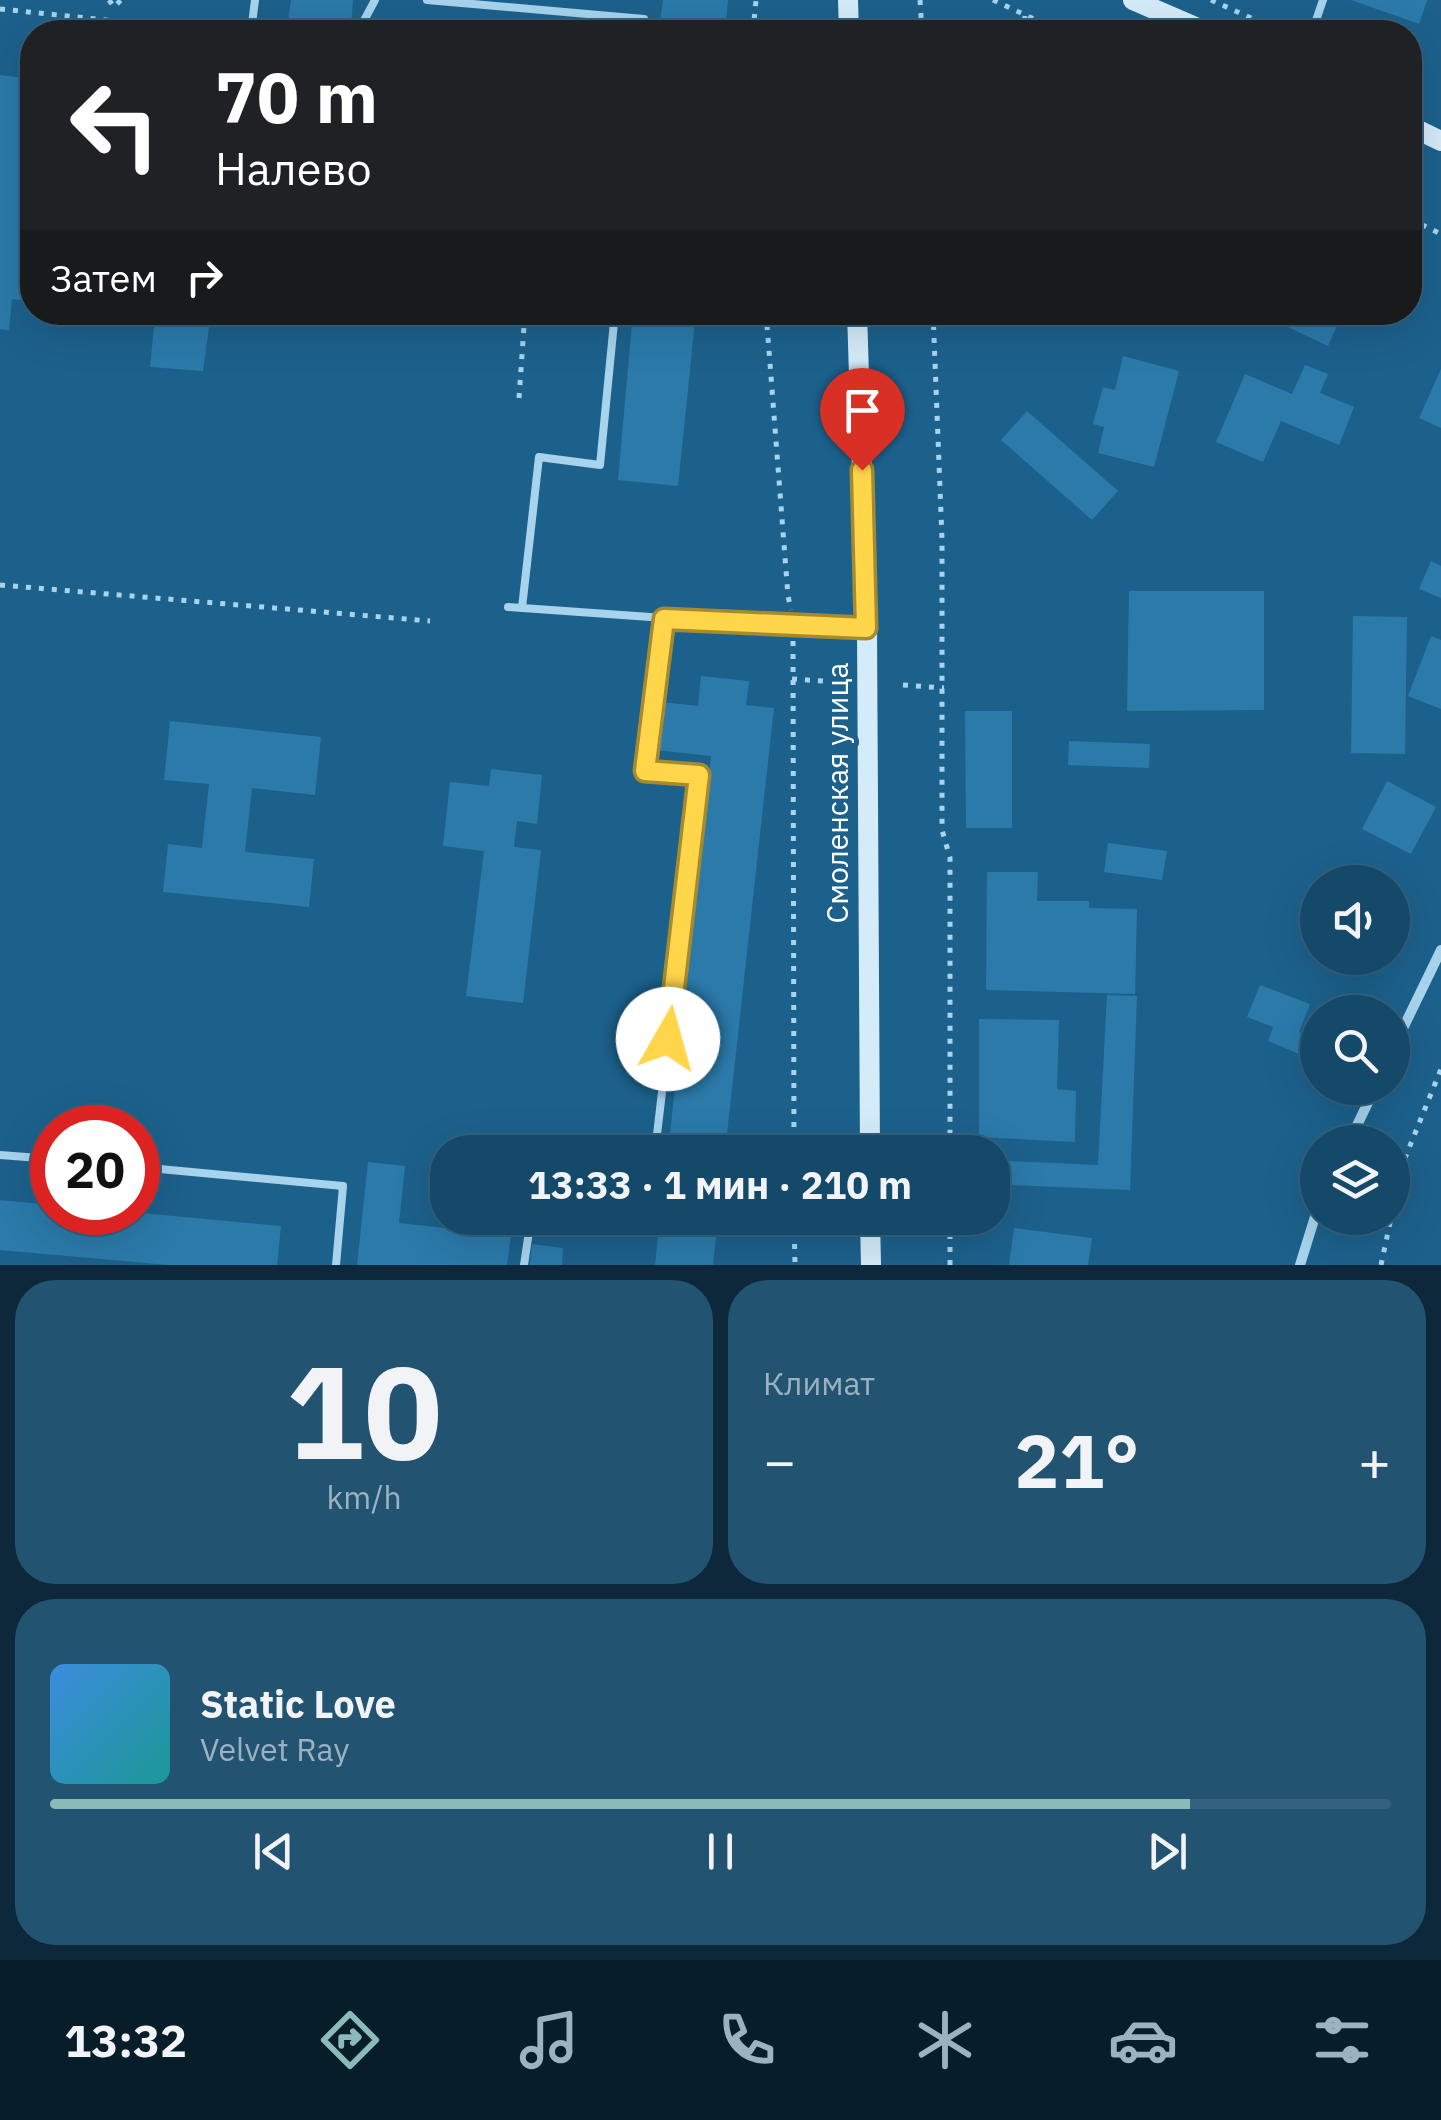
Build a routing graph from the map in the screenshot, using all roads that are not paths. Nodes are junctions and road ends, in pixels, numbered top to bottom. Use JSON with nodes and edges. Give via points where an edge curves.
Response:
{"nodes":[{"id":1,"x":427,"y":0,"type":"edge"},
{"id":2,"x":1133,"y":0,"type":"edge"},
{"id":3,"x":644,"y":20,"type":"edge"},
{"id":4,"x":1178,"y":20,"type":"edge"},
{"id":5,"x":614,"y":325,"type":"edge"},
{"id":6,"x":858,"y":325,"type":"edge"},
{"id":7,"x":508,"y":607,"type":"dead end"},
{"id":8,"x":522,"y":608,"type":"junction"},
{"id":9,"x":664,"y":619,"type":"junction"},
{"id":10,"x":866,"y":628,"type":"junction"},
{"id":11,"x":1441,"y":950,"type":"edge"},
{"id":12,"x":1410,"y":1014,"type":"edge"},
{"id":13,"x":656,"y":1135,"type":"edge"},
{"id":14,"x":870,"y":1135,"type":"edge"},
{"id":15,"x":0,"y":1154,"type":"edge"},
{"id":16,"x":30,"y":1157,"type":"edge"},
{"id":17,"x":160,"y":1169,"type":"edge"},
{"id":18,"x":528,"y":1235,"type":"edge"},
{"id":19,"x":870,"y":1235,"type":"edge"},
{"id":20,"x":1309,"y":1235,"type":"edge"},
{"id":21,"x":336,"y":1265,"type":"edge"},
{"id":22,"x":524,"y":1265,"type":"edge"},
{"id":23,"x":870,"y":1265,"type":"edge"},
{"id":24,"x":1300,"y":1265,"type":"edge"}],
"edges":[{"from":1,"to":3,"type":"lane"},
{"from":2,"to":4,"type":"main road"},
{"from":5,"to":8,"type":"lane","via":[[600,465],[539,457]]},
{"from":6,"to":10,"type":"main road","name":"Смоленская улица"},
{"from":7,"to":8,"type":"lane"},
{"from":8,"to":9,"type":"lane"},
{"from":9,"to":10,"type":"lane"},
{"from":9,"to":13,"type":"lane","via":[[645,771],[699,775]]},
{"from":10,"to":14,"type":"main road","name":"Смоленская улица"},
{"from":11,"to":12,"type":"street"},
{"from":15,"to":16,"type":"lane"},
{"from":17,"to":21,"type":"lane","via":[[342,1186]]},
{"from":18,"to":22,"type":"lane"},
{"from":19,"to":23,"type":"main road"},
{"from":20,"to":24,"type":"street"}]}
